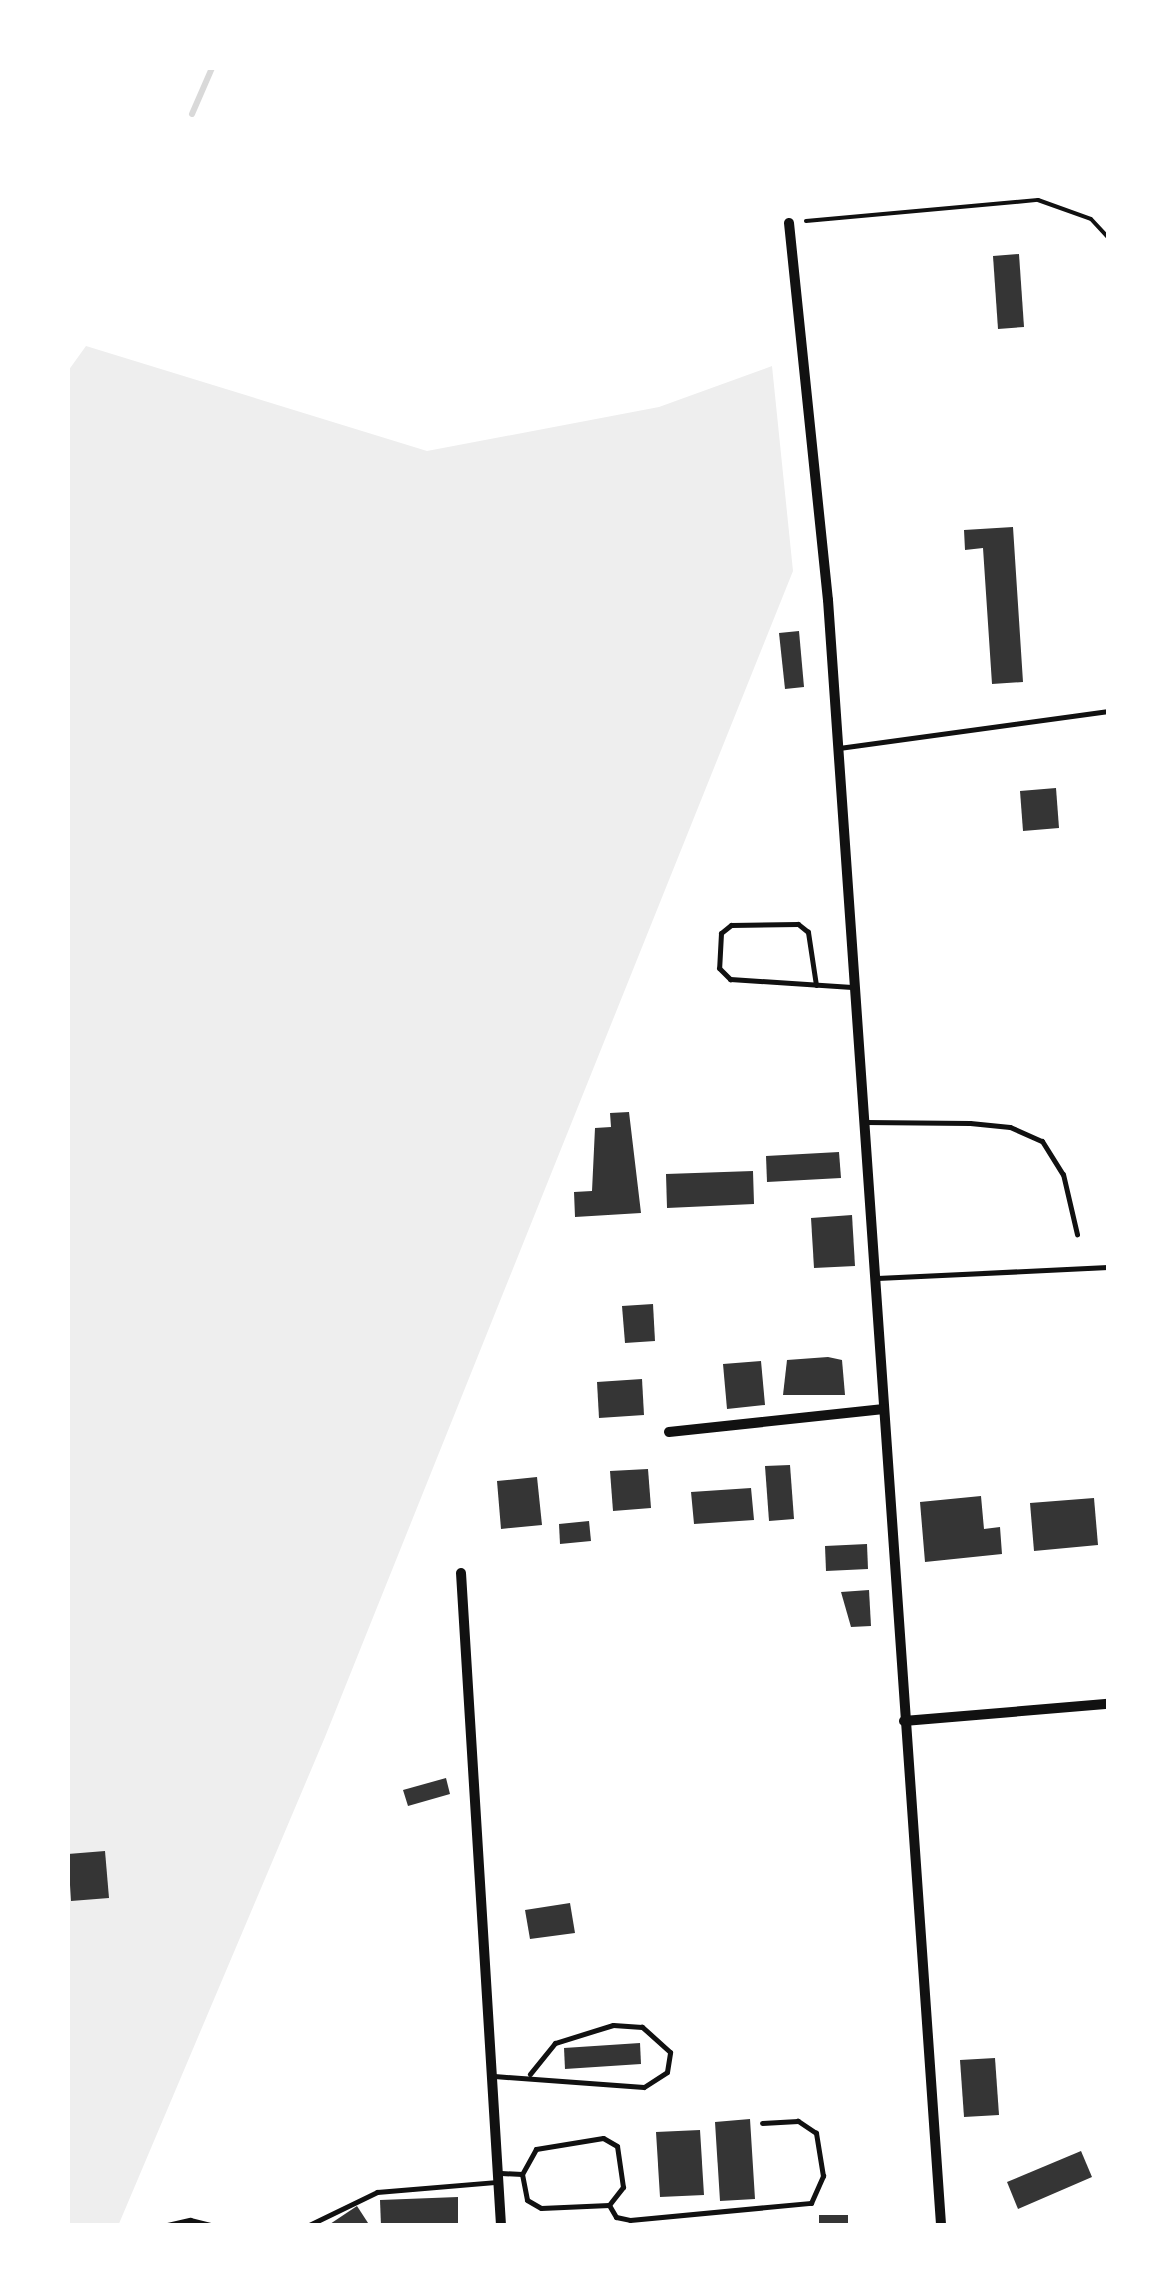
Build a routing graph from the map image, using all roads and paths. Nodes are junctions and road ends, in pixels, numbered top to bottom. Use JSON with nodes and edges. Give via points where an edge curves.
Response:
{"nodes":[{"id":1,"x":789,"y":222,"type":"joint"},
{"id":2,"x":1108,"y":237,"type":"edge"},
{"id":3,"x":1108,"y":711,"type":"edge"},
{"id":4,"x":838,"y":748,"type":"junction"},
{"id":5,"x":816,"y":984,"type":"junction"},
{"id":6,"x":856,"y":987,"type":"junction"},
{"id":7,"x":865,"y":1122,"type":"junction"},
{"id":8,"x":1077,"y":1234,"type":"dead end"},
{"id":9,"x":1108,"y":1267,"type":"edge"},
{"id":10,"x":875,"y":1278,"type":"junction"},
{"id":11,"x":884,"y":1409,"type":"junction"},
{"id":12,"x":669,"y":1432,"type":"dead end"},
{"id":13,"x":461,"y":1573,"type":"dead end"},
{"id":14,"x":1108,"y":1704,"type":"edge"},
{"id":15,"x":904,"y":1721,"type":"junction"},
{"id":16,"x":530,"y":2074,"type":"junction"},
{"id":17,"x":492,"y":2076,"type":"junction"},
{"id":18,"x":762,"y":2123,"type":"dead end"},
{"id":19,"x":522,"y":2174,"type":"junction"},
{"id":20,"x":498,"y":2177,"type":"junction"},
{"id":21,"x":609,"y":2205,"type":"junction"},
{"id":22,"x":163,"y":2226,"type":"edge"},
{"id":23,"x":214,"y":2226,"type":"edge"},
{"id":24,"x":307,"y":2226,"type":"edge"},
{"id":25,"x":501,"y":2226,"type":"edge"},
{"id":26,"x":942,"y":2226,"type":"edge"}],
"edges":[{"from":1,"to":2,"type":"path","via":[[1038,200],[1091,219]]},
{"from":1,"to":4,"type":"street"},
{"from":3,"to":4,"type":"lane"},
{"from":4,"to":6,"type":"street"},
{"from":5,"to":5,"type":"lane","via":[[730,980],[719,968],[721,932],[731,925],[798,924],[808,932]]},
{"from":5,"to":6,"type":"lane"},
{"from":6,"to":7,"type":"street"},
{"from":7,"to":8,"type":"lane","via":[[970,1122],[1010,1127],[1042,1141],[1063,1174]]},
{"from":7,"to":10,"type":"street"},
{"from":9,"to":10,"type":"lane"},
{"from":10,"to":11,"type":"street"},
{"from":11,"to":12,"type":"street"},
{"from":11,"to":15,"type":"street"},
{"from":13,"to":17,"type":"street"},
{"from":14,"to":15,"type":"street"},
{"from":15,"to":26,"type":"street"},
{"from":16,"to":16,"type":"lane","via":[[574,2086],[644,2087],[667,2072],[670,2052],[642,2026],[614,2025],[555,2043]]},
{"from":16,"to":17,"type":"lane"},
{"from":17,"to":20,"type":"street"},
{"from":18,"to":21,"type":"lane","via":[[798,2121],[816,2133],[822,2183],[810,2203],[630,2220]]},
{"from":19,"to":20,"type":"lane"},
{"from":19,"to":21,"type":"lane","via":[[524,2194],[536,2207]]},
{"from":19,"to":21,"type":"lane","via":[[536,2148],[608,2139],[620,2155],[623,2186]]},
{"from":20,"to":24,"type":"lane","via":[[377,2192]]},
{"from":20,"to":25,"type":"street"},
{"from":22,"to":23,"type":"lane","via":[[190,2220]]}]}
